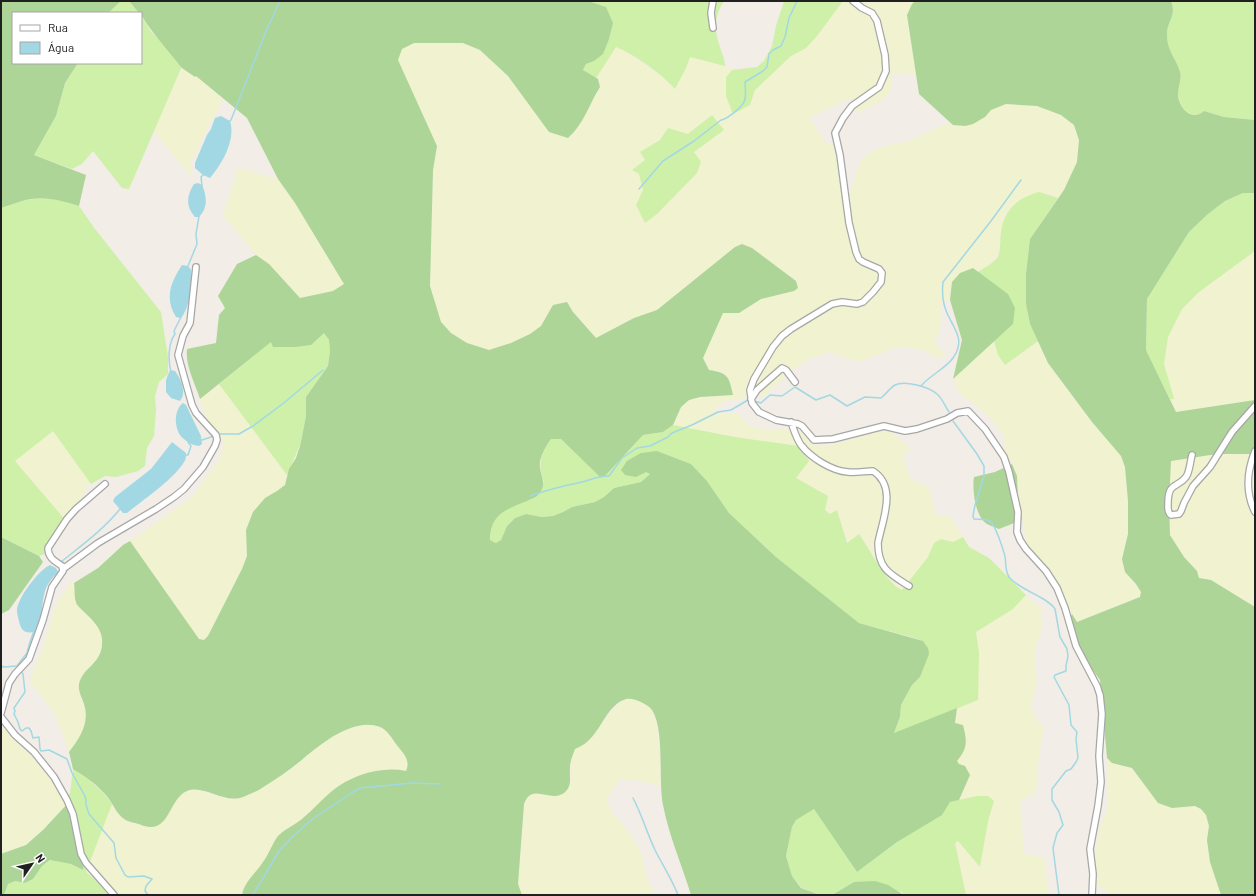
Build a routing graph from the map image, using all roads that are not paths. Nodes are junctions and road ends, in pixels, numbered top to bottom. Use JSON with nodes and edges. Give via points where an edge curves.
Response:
{"nodes":[{"id":1,"x":713,"y":1,"type":"edge"},
{"id":2,"x":853,"y":1,"type":"edge"},
{"id":3,"x":713,"y":28,"type":"dead end"},
{"id":4,"x":196,"y":267,"type":"dead end"},
{"id":5,"x":795,"y":382,"type":"dead end"},
{"id":6,"x":751,"y":399,"type":"junction"},
{"id":7,"x":1255,"y":406,"type":"edge"},
{"id":8,"x":791,"y":422,"type":"junction"},
{"id":9,"x":1255,"y":451,"type":"edge"},
{"id":10,"x":1192,"y":455,"type":"dead end"},
{"id":11,"x":105,"y":484,"type":"dead end"},
{"id":12,"x":1255,"y":512,"type":"edge"},
{"id":13,"x":63,"y":569,"type":"junction"},
{"id":14,"x":909,"y":586,"type":"dead end"},
{"id":15,"x":1,"y":713,"type":"edge"},
{"id":16,"x":1,"y":717,"type":"edge"},
{"id":17,"x":114,"y":895,"type":"edge"},
{"id":18,"x":1092,"y":895,"type":"edge"}],
"edges":[{"from":1,"to":3,"type":"street"},
{"from":2,"to":6,"type":"street","via":[[872,13],[877,20],[886,71],[879,86],[852,106],[842,118],[835,133],[856,252],[863,262],[879,269],[882,273],[882,282],[863,302],[832,304],[782,336],[754,379],[750,390]]},
{"from":4,"to":13,"type":"street","via":[[190,323],[178,355],[192,404],[196,413],[216,435],[215,446],[203,467],[184,489],[156,509],[98,543]]},
{"from":5,"to":6,"type":"street","via":[[782,368],[757,390]]},
{"from":6,"to":8,"type":"street","via":[[753,407],[762,415]]},
{"from":7,"to":10,"type":"street","via":[[1232,432],[1210,467],[1193,486],[1179,514],[1171,515],[1168,513],[1169,490],[1186,477]]},
{"from":8,"to":14,"type":"street","via":[[802,446],[820,461],[841,471],[873,471],[882,479],[888,496],[878,550],[887,572]]},
{"from":8,"to":18,"type":"street","via":[[802,426],[814,440],[820,441],[884,426],[905,431],[917,429],[968,411],[997,445],[1009,472],[1018,512],[1017,532],[1020,540],[1057,588],[1076,646],[1100,695],[1101,782],[1090,849]]},
{"from":9,"to":12,"type":"street","via":[[1249,471],[1248,488]]},
{"from":11,"to":13,"type":"street","via":[[67,519],[48,548],[51,558]]},
{"from":13,"to":15,"type":"street","via":[[52,587],[44,620],[29,660],[9,684]]},
{"from":16,"to":17,"type":"street","via":[[15,736],[34,752],[54,777],[72,814],[81,854]]}]}
